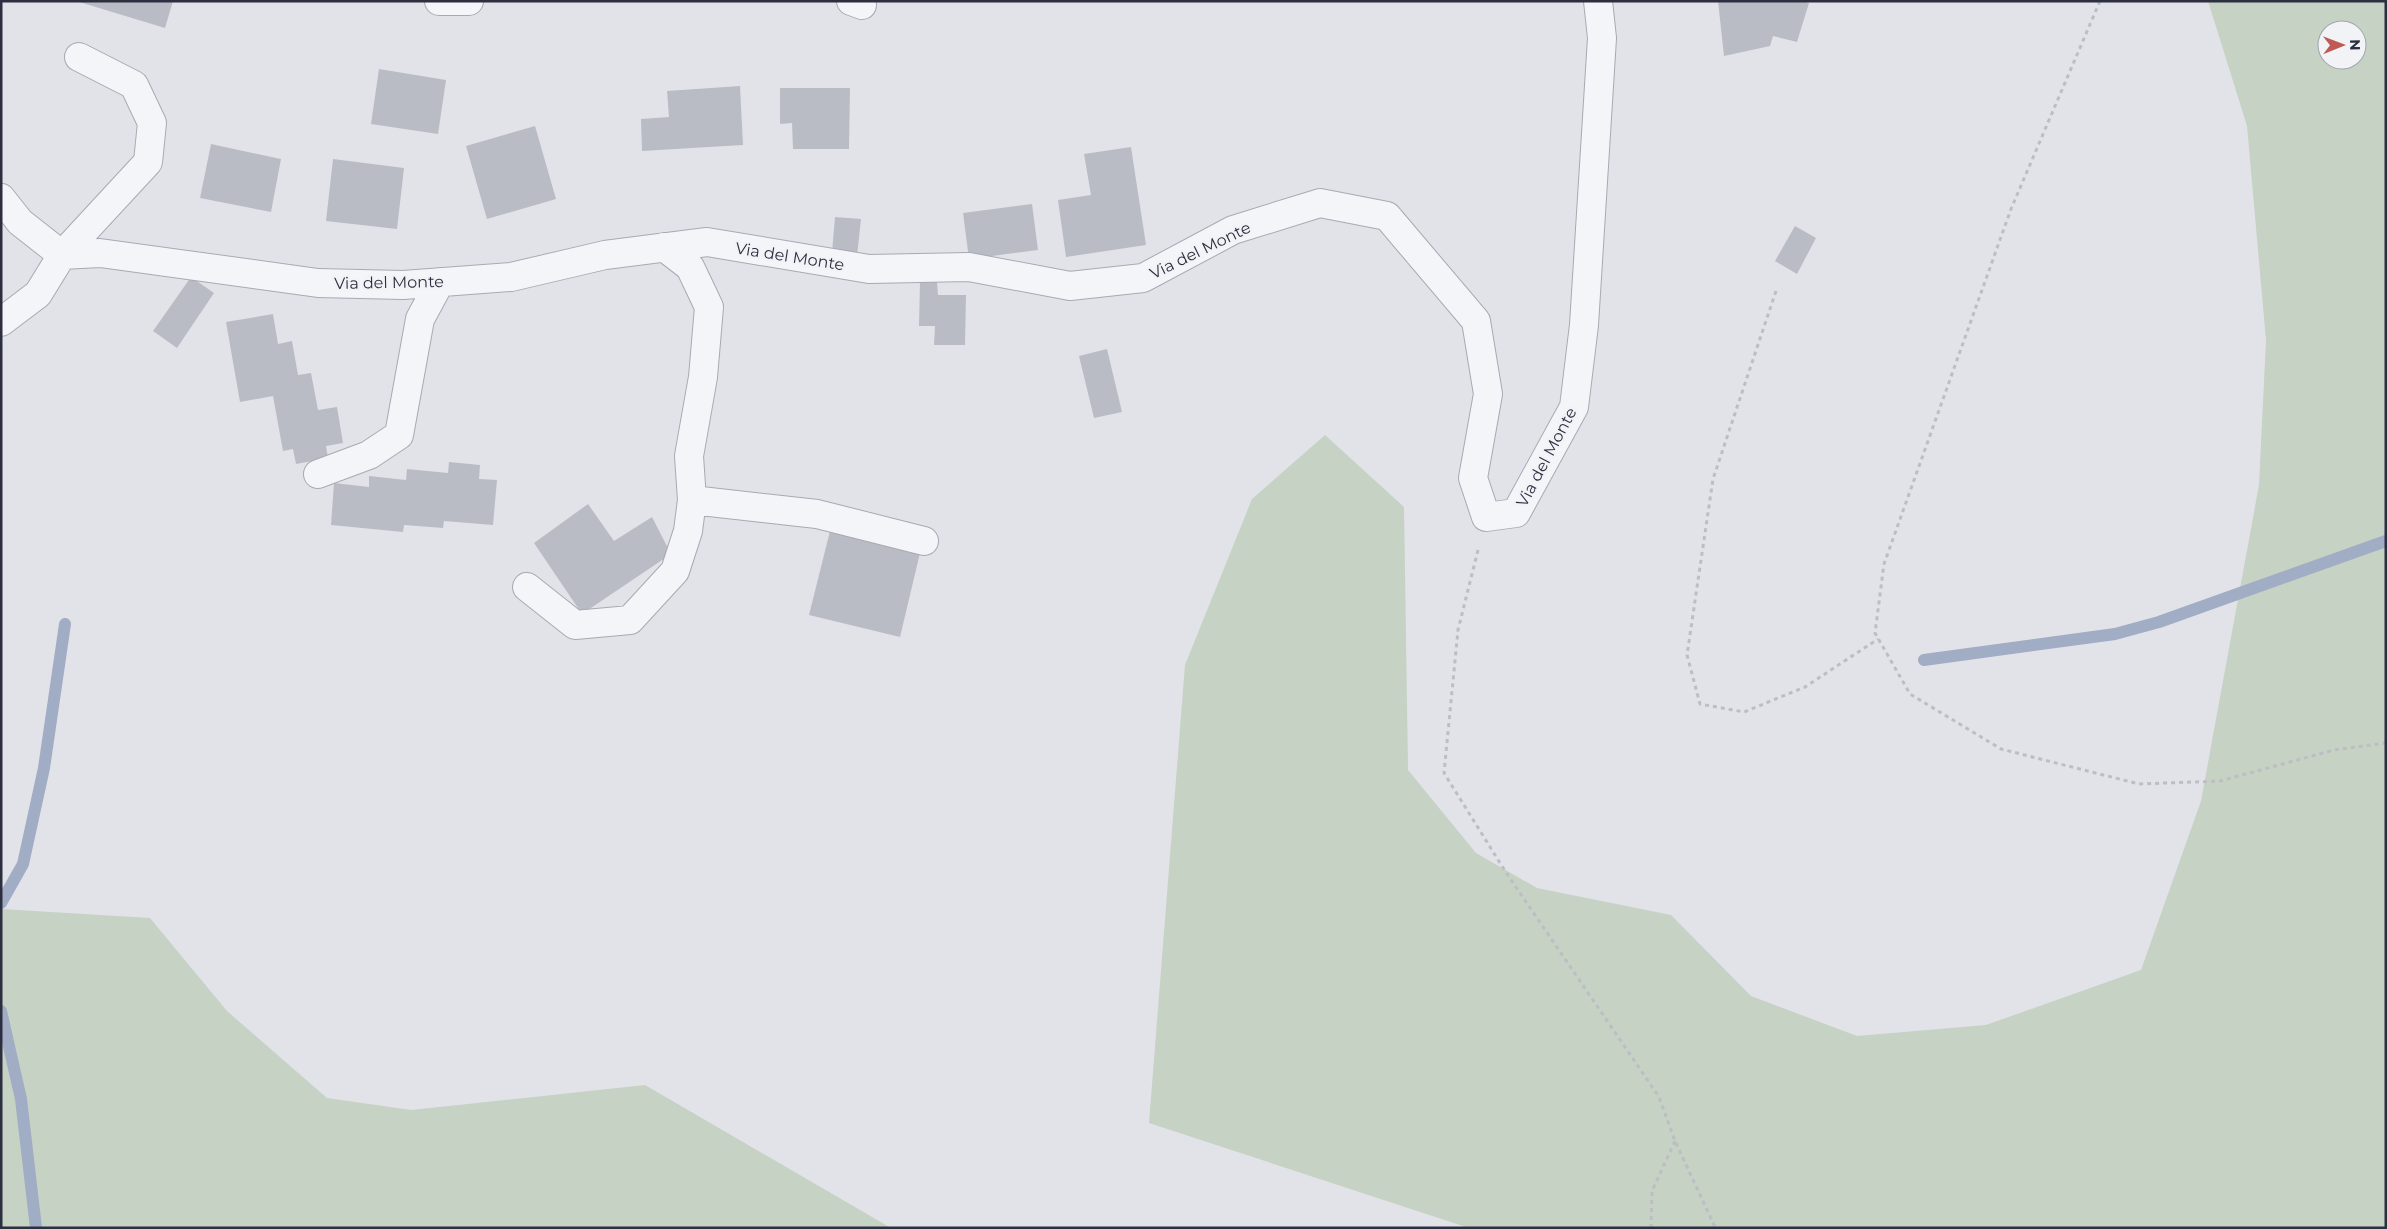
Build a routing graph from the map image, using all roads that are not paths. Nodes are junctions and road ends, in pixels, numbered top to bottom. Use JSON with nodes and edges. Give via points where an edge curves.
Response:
{"nodes":[{"id":1,"x":439,"y":1,"type":"edge"},
{"id":2,"x":469,"y":1,"type":"edge"},
{"id":3,"x":1598,"y":1,"type":"edge"},
{"id":4,"x":79,"y":57,"type":"dead end"},
{"id":5,"x":1,"y":198,"type":"edge"},
{"id":6,"x":664,"y":248,"type":"junction"},
{"id":7,"x":62,"y":255,"type":"junction"},
{"id":8,"x":440,"y":282,"type":"junction"},
{"id":9,"x":1,"y":322,"type":"edge"},
{"id":10,"x":318,"y":474,"type":"dead end"},
{"id":11,"x":692,"y":500,"type":"junction"},
{"id":12,"x":924,"y":541,"type":"dead end"},
{"id":13,"x":527,"y":587,"type":"dead end"}],
"edges":[{"from":1,"to":2,"type":"street"},
{"from":3,"to":6,"type":"street","name":"Via del Monte","via":[[1602,38],[1584,325],[1574,407],[1516,513],[1486,517],[1473,478],[1488,394],[1476,320],[1386,216],[1320,203],[1233,230],[1143,278],[1070,286],[969,267],[869,269],[707,242]]},
{"from":4,"to":7,"type":"street","via":[[134,85],[152,123],[148,162]]},
{"from":5,"to":7,"type":"street","via":[[20,222]]},
{"from":6,"to":8,"type":"street","name":"Via del Monte","via":[[605,255],[511,277]]},
{"from":6,"to":11,"type":"street","via":[[690,268],[708,307],[703,377],[689,456]]},
{"from":7,"to":8,"type":"street","name":"Via del Monte","via":[[100,253],[318,283],[403,285]]},
{"from":7,"to":9,"type":"street","via":[[38,294]]},
{"from":8,"to":10,"type":"street","via":[[420,318],[399,435],[369,455]]},
{"from":11,"to":12,"type":"street","via":[[817,514]]},
{"from":11,"to":13,"type":"street","via":[[688,531],[675,572],[630,620],[574,625]]}]}
